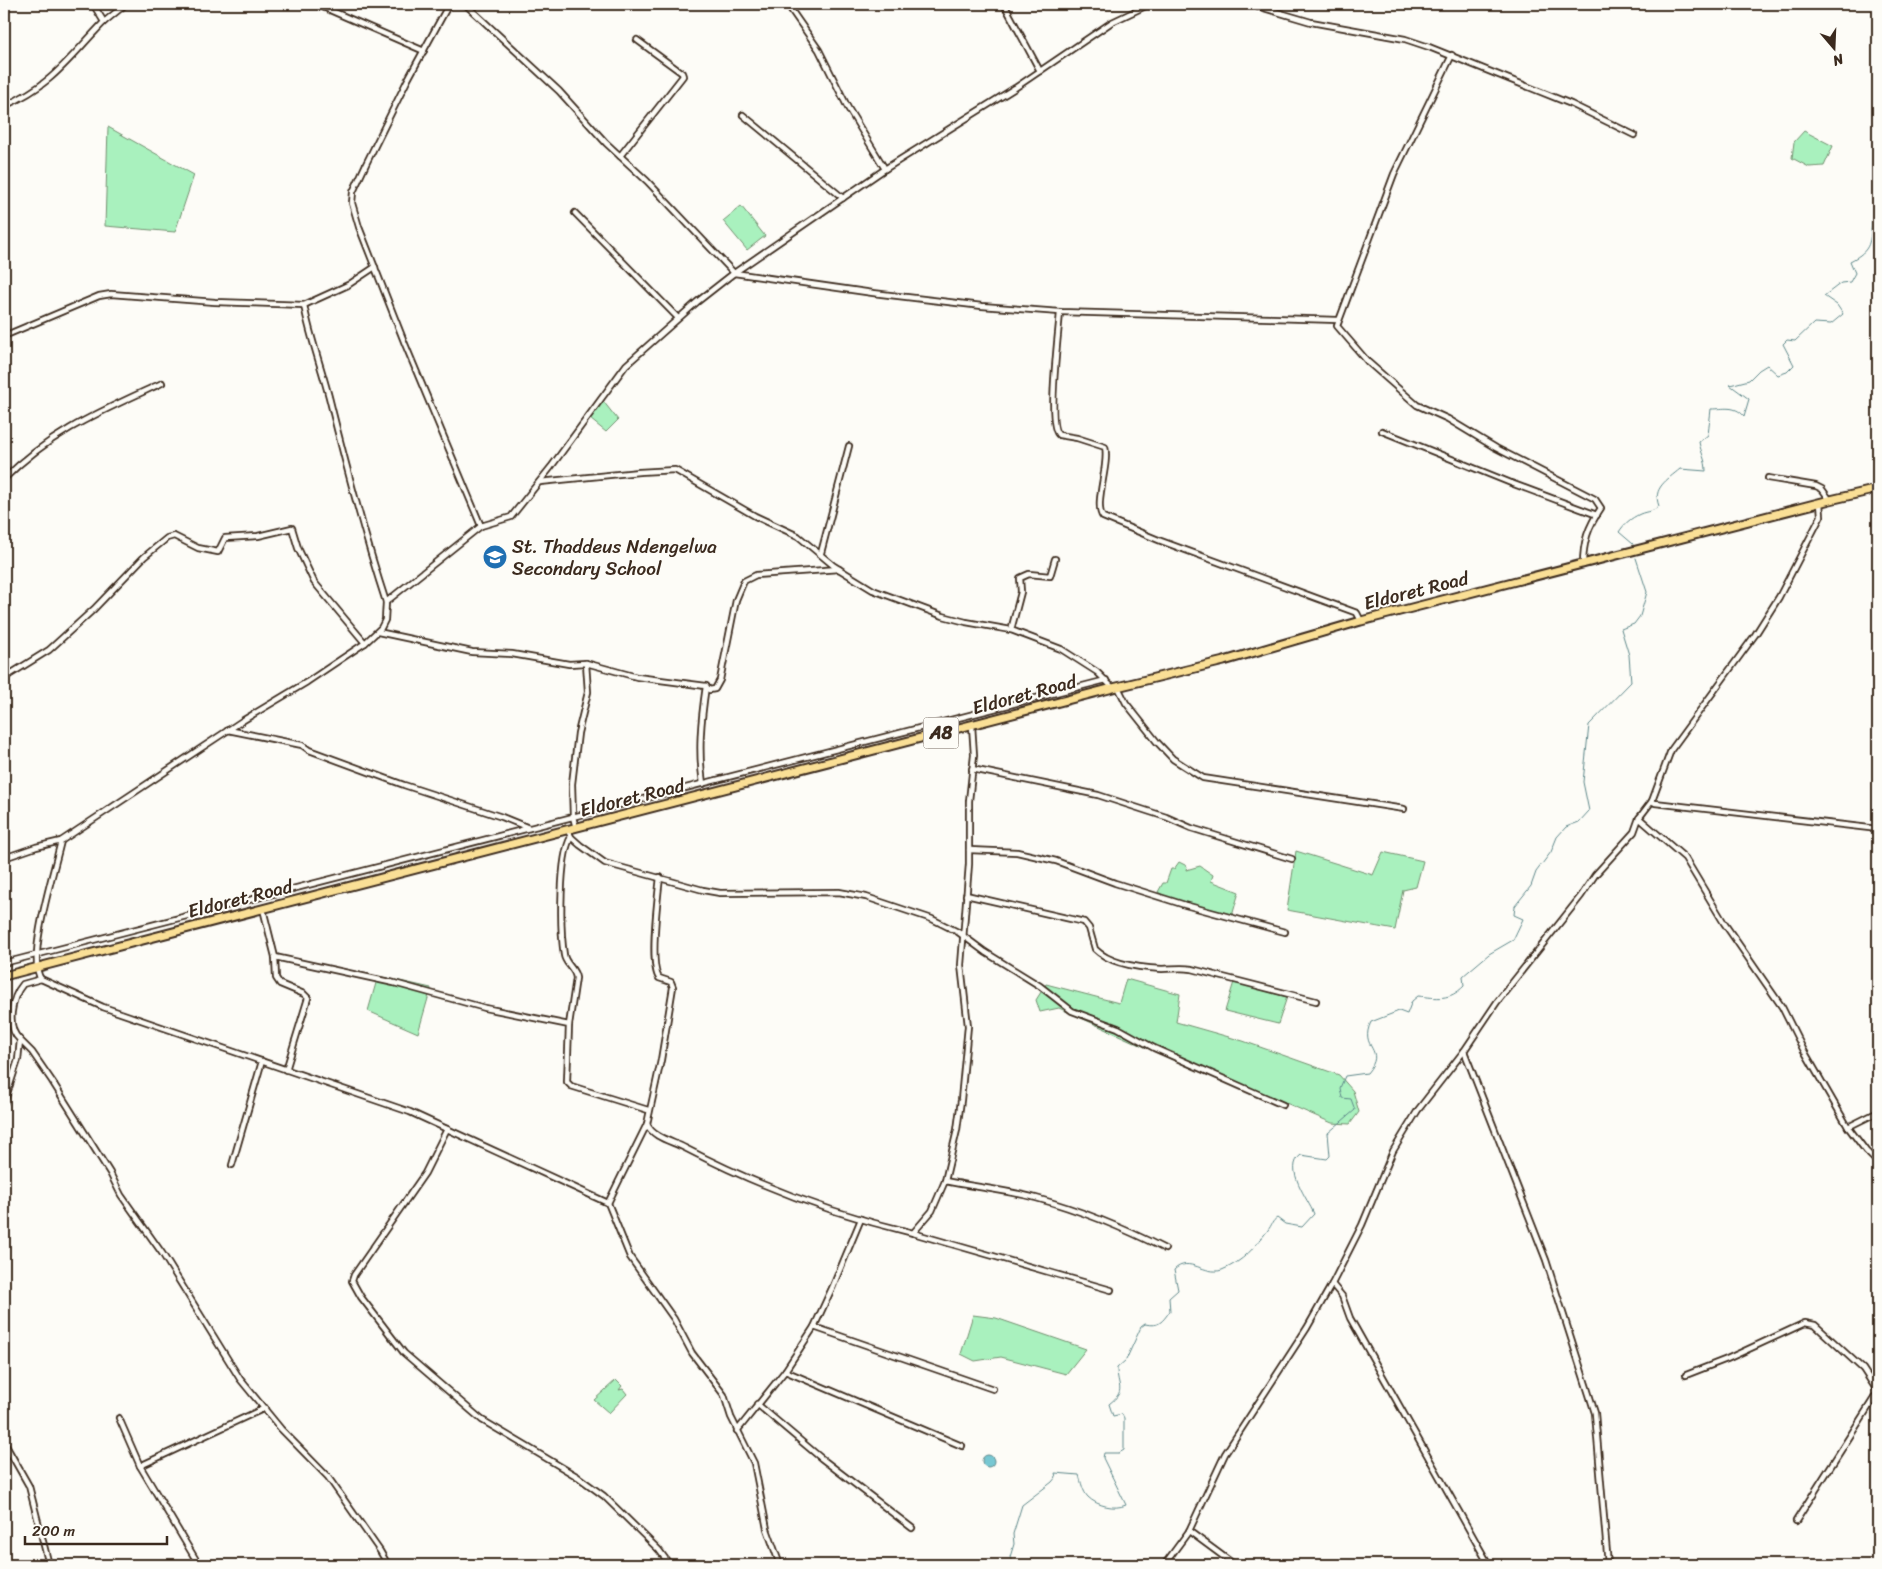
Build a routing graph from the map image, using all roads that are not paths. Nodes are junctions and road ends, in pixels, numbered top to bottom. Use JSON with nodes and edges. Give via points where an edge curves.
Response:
{"nodes":[{"id":1,"x":93,"y":4,"type":"edge"},
{"id":2,"x":126,"y":4,"type":"edge"},
{"id":3,"x":316,"y":4,"type":"edge"},
{"id":4,"x":449,"y":4,"type":"edge"},
{"id":5,"x":465,"y":4,"type":"edge"},
{"id":6,"x":787,"y":4,"type":"edge"},
{"id":7,"x":1004,"y":4,"type":"edge"},
{"id":8,"x":1150,"y":4,"type":"edge"},
{"id":9,"x":1250,"y":4,"type":"edge"},
{"id":10,"x":1142,"y":5,"type":"edge"},
{"id":11,"x":104,"y":22,"type":"junction"},
{"id":12,"x":637,"y":40,"type":"dead end"},
{"id":13,"x":424,"y":51,"type":"junction"},
{"id":14,"x":1452,"y":55,"type":"junction"},
{"id":15,"x":1040,"y":71,"type":"junction"},
{"id":16,"x":4,"y":106,"type":"edge"},
{"id":17,"x":743,"y":115,"type":"dead end"},
{"id":18,"x":1634,"y":136,"type":"dead end"},
{"id":19,"x":620,"y":156,"type":"junction"},
{"id":20,"x":885,"y":168,"type":"junction"},
{"id":21,"x":843,"y":198,"type":"junction"},
{"id":22,"x":575,"y":213,"type":"dead end"},
{"id":23,"x":375,"y":268,"type":"junction"},
{"id":24,"x":734,"y":273,"type":"junction"},
{"id":25,"x":304,"y":305,"type":"junction"},
{"id":26,"x":1060,"y":312,"type":"junction"},
{"id":27,"x":678,"y":318,"type":"junction"},
{"id":28,"x":1338,"y":320,"type":"junction"},
{"id":29,"x":4,"y":336,"type":"edge"},
{"id":30,"x":162,"y":384,"type":"dead end"},
{"id":31,"x":1382,"y":431,"type":"dead end"},
{"id":32,"x":849,"y":446,"type":"dead end"},
{"id":33,"x":1768,"y":478,"type":"dead end"},
{"id":34,"x":4,"y":479,"type":"edge"},
{"id":35,"x":540,"y":482,"type":"junction"},
{"id":36,"x":1878,"y":489,"type":"edge"},
{"id":37,"x":1830,"y":500,"type":"junction"},
{"id":38,"x":1820,"y":503,"type":"junction"},
{"id":39,"x":1597,"y":515,"type":"junction"},
{"id":40,"x":481,"y":526,"type":"junction"},
{"id":41,"x":821,"y":553,"type":"junction"},
{"id":42,"x":1055,"y":559,"type":"dead end"},
{"id":43,"x":1583,"y":565,"type":"junction"},
{"id":44,"x":840,"y":569,"type":"junction"},
{"id":45,"x":386,"y":602,"type":"junction"},
{"id":46,"x":1361,"y":621,"type":"junction"},
{"id":47,"x":1011,"y":630,"type":"junction"},
{"id":48,"x":378,"y":632,"type":"junction"},
{"id":49,"x":365,"y":642,"type":"junction"},
{"id":50,"x":586,"y":663,"type":"junction"},
{"id":51,"x":4,"y":678,"type":"edge"},
{"id":52,"x":1106,"y":680,"type":"junction"},
{"id":53,"x":706,"y":686,"type":"junction"},
{"id":54,"x":1116,"y":687,"type":"junction"},
{"id":55,"x":972,"y":725,"type":"junction"},
{"id":56,"x":228,"y":730,"type":"junction"},
{"id":57,"x":972,"y":769,"type":"junction"},
{"id":58,"x":703,"y":784,"type":"junction"},
{"id":59,"x":1652,"y":801,"type":"junction"},
{"id":60,"x":1404,"y":809,"type":"dead end"},
{"id":61,"x":573,"y":817,"type":"junction"},
{"id":62,"x":1639,"y":818,"type":"junction"},
{"id":63,"x":528,"y":828,"type":"junction"},
{"id":64,"x":1878,"y":829,"type":"edge"},
{"id":65,"x":572,"y":831,"type":"junction"},
{"id":66,"x":61,"y":841,"type":"junction"},
{"id":67,"x":969,"y":850,"type":"junction"},
{"id":68,"x":4,"y":858,"type":"edge"},
{"id":69,"x":1292,"y":859,"type":"dead end"},
{"id":70,"x":660,"y":877,"type":"junction"},
{"id":71,"x":966,"y":895,"type":"junction"},
{"id":72,"x":263,"y":909,"type":"junction"},
{"id":73,"x":1285,"y":932,"type":"dead end"},
{"id":74,"x":963,"y":935,"type":"junction"},
{"id":75,"x":36,"y":953,"type":"junction"},
{"id":76,"x":275,"y":958,"type":"junction"},
{"id":77,"x":4,"y":963,"type":"edge"},
{"id":78,"x":36,"y":967,"type":"junction"},
{"id":79,"x":4,"y":976,"type":"edge"},
{"id":80,"x":41,"y":979,"type":"junction"},
{"id":81,"x":1316,"y":1001,"type":"dead end"},
{"id":82,"x":569,"y":1025,"type":"junction"},
{"id":83,"x":20,"y":1040,"type":"junction"},
{"id":84,"x":1464,"y":1051,"type":"junction"},
{"id":85,"x":262,"y":1061,"type":"junction"},
{"id":86,"x":286,"y":1070,"type":"junction"},
{"id":87,"x":4,"y":1103,"type":"edge"},
{"id":88,"x":1283,"y":1105,"type":"dead end"},
{"id":89,"x":648,"y":1110,"type":"junction"},
{"id":90,"x":1878,"y":1112,"type":"edge"},
{"id":91,"x":647,"y":1124,"type":"junction"},
{"id":92,"x":1848,"y":1127,"type":"junction"},
{"id":93,"x":447,"y":1129,"type":"junction"},
{"id":94,"x":1878,"y":1163,"type":"edge"},
{"id":95,"x":232,"y":1165,"type":"dead end"},
{"id":96,"x":945,"y":1181,"type":"junction"},
{"id":97,"x":608,"y":1203,"type":"junction"},
{"id":98,"x":861,"y":1219,"type":"junction"},
{"id":99,"x":913,"y":1233,"type":"junction"},
{"id":100,"x":1165,"y":1249,"type":"dead end"},
{"id":101,"x":1332,"y":1284,"type":"junction"},
{"id":102,"x":1111,"y":1290,"type":"dead end"},
{"id":103,"x":814,"y":1327,"type":"junction"},
{"id":104,"x":784,"y":1371,"type":"junction"},
{"id":105,"x":1686,"y":1375,"type":"dead end"},
{"id":106,"x":992,"y":1389,"type":"dead end"},
{"id":107,"x":757,"y":1404,"type":"junction"},
{"id":108,"x":265,"y":1408,"type":"junction"},
{"id":109,"x":119,"y":1418,"type":"dead end"},
{"id":110,"x":737,"y":1431,"type":"junction"},
{"id":111,"x":4,"y":1442,"type":"edge"},
{"id":112,"x":962,"y":1446,"type":"dead end"},
{"id":113,"x":140,"y":1466,"type":"junction"},
{"id":114,"x":1796,"y":1521,"type":"dead end"},
{"id":115,"x":912,"y":1528,"type":"dead end"},
{"id":116,"x":1189,"y":1531,"type":"junction"},
{"id":117,"x":49,"y":1565,"type":"edge"},
{"id":118,"x":199,"y":1565,"type":"edge"},
{"id":119,"x":388,"y":1565,"type":"edge"},
{"id":120,"x":670,"y":1565,"type":"edge"},
{"id":121,"x":780,"y":1565,"type":"edge"},
{"id":122,"x":1164,"y":1565,"type":"edge"},
{"id":123,"x":1235,"y":1565,"type":"edge"},
{"id":124,"x":1489,"y":1565,"type":"edge"},
{"id":125,"x":1608,"y":1565,"type":"edge"}],
"edges":[{"from":1,"to":11,"type":"street"},
{"from":2,"to":11,"type":"street"},
{"from":3,"to":13,"type":"street"},
{"from":4,"to":13,"type":"street"},
{"from":5,"to":19,"type":"street","via":[[559,91]]},
{"from":6,"to":20,"type":"street","via":[[819,50],[848,108]]},
{"from":7,"to":15,"type":"street"},
{"from":8,"to":10,"type":"street"},
{"from":9,"to":14,"type":"street","via":[[1311,22],[1405,39]]},
{"from":10,"to":15,"type":"street"},
{"from":11,"to":16,"type":"street","via":[[50,80]]},
{"from":12,"to":19,"type":"street","via":[[683,76]]},
{"from":13,"to":23,"type":"street","via":[[352,197],[354,215]]},
{"from":14,"to":18,"type":"street","via":[[1571,104]]},
{"from":14,"to":28,"type":"street","via":[[1394,174]]},
{"from":15,"to":20,"type":"street"},
{"from":17,"to":21,"type":"street"},
{"from":19,"to":24,"type":"street"},
{"from":20,"to":21,"type":"street"},
{"from":21,"to":24,"type":"street"},
{"from":22,"to":27,"type":"street"},
{"from":23,"to":25,"type":"street","via":[[348,285]]},
{"from":23,"to":40,"type":"street"},
{"from":24,"to":26,"type":"street","via":[[873,293]]},
{"from":24,"to":27,"type":"street"},
{"from":25,"to":29,"type":"street","via":[[111,294],[99,296]]},
{"from":25,"to":45,"type":"street","via":[[351,488]]},
{"from":26,"to":28,"type":"street"},
{"from":26,"to":46,"type":"street","via":[[1053,429],[1059,435],[1105,447],[1100,508],[1103,517],[1357,613]]},
{"from":27,"to":35,"type":"street","via":[[626,365]]},
{"from":28,"to":39,"type":"street","via":[[1338,328],[1368,362],[1407,398],[1595,499],[1601,506]]},
{"from":30,"to":34,"type":"street","via":[[116,403],[47,441]]},
{"from":31,"to":39,"type":"street"},
{"from":32,"to":41,"type":"street"},
{"from":33,"to":37,"type":"street","via":[[1816,486]]},
{"from":35,"to":40,"type":"street","via":[[511,517]]},
{"from":35,"to":41,"type":"street","via":[[676,470],[755,516],[798,536]]},
{"from":36,"to":37,"type":"highway","name":"Eldoret Road","number":"A8"},
{"from":37,"to":38,"type":"highway","name":"Eldoret Road","number":"A8"},
{"from":38,"to":43,"type":"highway","name":"Eldoret Road","number":"A8"},
{"from":38,"to":59,"type":"street","via":[[1821,516],[1779,597],[1671,750]]},
{"from":39,"to":43,"type":"street","via":[[1584,540]]},
{"from":40,"to":45,"type":"street"},
{"from":41,"to":44,"type":"street"},
{"from":42,"to":47,"type":"street","via":[[1050,576],[1028,574],[1020,578],[1021,592]]},
{"from":43,"to":46,"type":"highway","name":"Eldoret Road","number":"A8"},
{"from":44,"to":47,"type":"street","via":[[883,595],[966,622]]},
{"from":44,"to":53,"type":"street","via":[[756,575],[744,581],[736,600],[719,684],[713,690]]},
{"from":45,"to":48,"type":"street","via":[[384,620]]},
{"from":46,"to":54,"type":"highway","name":"Eldoret Road","number":"A8","via":[[1224,661]]},
{"from":47,"to":52,"type":"street","via":[[1066,651]]},
{"from":48,"to":49,"type":"street"},
{"from":48,"to":50,"type":"street","via":[[472,652],[512,654],[570,664]]},
{"from":49,"to":51,"type":"street","via":[[314,582],[292,528],[258,536],[225,538],[218,552],[198,548],[174,536],[167,538],[144,558],[49,650]]},
{"from":49,"to":56,"type":"street"},
{"from":50,"to":53,"type":"street","via":[[637,677]]},
{"from":50,"to":61,"type":"street","via":[[588,692],[574,757]]},
{"from":52,"to":54,"type":"street"},
{"from":52,"to":58,"type":"street"},
{"from":53,"to":58,"type":"street","via":[[699,760]]},
{"from":54,"to":55,"type":"highway","name":"Eldoret Road","number":"A8"},
{"from":54,"to":60,"type":"street","via":[[1174,759],[1203,778]]},
{"from":55,"to":57,"type":"street"},
{"from":55,"to":65,"type":"highway","name":"Eldoret Road","number":"A8"},
{"from":56,"to":63,"type":"street","via":[[302,745]]},
{"from":56,"to":66,"type":"street"},
{"from":57,"to":67,"type":"street"},
{"from":57,"to":69,"type":"street","via":[[1098,795]]},
{"from":58,"to":61,"type":"street"},
{"from":59,"to":62,"type":"street"},
{"from":59,"to":64,"type":"street"},
{"from":61,"to":63,"type":"street"},
{"from":61,"to":65,"type":"street"},
{"from":62,"to":84,"type":"street","via":[[1634,832],[1595,875],[1497,1002]]},
{"from":62,"to":92,"type":"street","via":[[1685,858],[1724,923],[1782,1007]]},
{"from":63,"to":75,"type":"street"},
{"from":65,"to":70,"type":"street","via":[[605,863]]},
{"from":65,"to":72,"type":"highway","name":"Eldoret Road","number":"A8"},
{"from":65,"to":82,"type":"street","via":[[565,848],[562,885],[564,954],[576,978]]},
{"from":66,"to":68,"type":"street"},
{"from":66,"to":75,"type":"street"},
{"from":67,"to":71,"type":"street"},
{"from":67,"to":73,"type":"street","via":[[1017,852],[1056,861],[1185,905]]},
{"from":70,"to":74,"type":"street","via":[[720,893],[812,891],[853,894],[932,919]]},
{"from":70,"to":89,"type":"street","via":[[655,970],[659,978],[671,982],[673,987],[661,1060]]},
{"from":71,"to":74,"type":"street"},
{"from":71,"to":81,"type":"street","via":[[1084,922],[1095,949],[1114,960],[1163,969],[1192,969]]},
{"from":72,"to":76,"type":"street"},
{"from":72,"to":78,"type":"highway","name":"Eldoret Road","number":"A8"},
{"from":74,"to":88,"type":"street","via":[[1072,1011],[1118,1028],[1154,1048]]},
{"from":74,"to":96,"type":"street","via":[[961,965],[968,1026],[967,1049],[957,1130]]},
{"from":75,"to":77,"type":"street"},
{"from":75,"to":78,"type":"street"},
{"from":76,"to":82,"type":"street"},
{"from":76,"to":86,"type":"street","via":[[278,981],[308,998]]},
{"from":78,"to":79,"type":"highway","name":"Eldoret Road","number":"A8"},
{"from":78,"to":80,"type":"street"},
{"from":80,"to":83,"type":"street","via":[[23,984],[15,1000],[11,1027]]},
{"from":80,"to":85,"type":"street","via":[[103,1007]]},
{"from":82,"to":89,"type":"street","via":[[567,1082],[570,1086]]},
{"from":83,"to":87,"type":"street","via":[[18,1060]]},
{"from":83,"to":108,"type":"street","via":[[32,1052],[80,1124],[121,1195],[203,1318],[224,1356]]},
{"from":84,"to":101,"type":"street","via":[[1418,1110],[1393,1151],[1362,1225]]},
{"from":84,"to":125,"type":"street","via":[[1546,1260],[1595,1412]]},
{"from":85,"to":86,"type":"street"},
{"from":85,"to":95,"type":"street"},
{"from":86,"to":93,"type":"street","via":[[378,1100]]},
{"from":89,"to":91,"type":"street"},
{"from":90,"to":92,"type":"street"},
{"from":91,"to":97,"type":"street"},
{"from":91,"to":98,"type":"street","via":[[656,1135],[752,1181]]},
{"from":92,"to":94,"type":"street"},
{"from":93,"to":97,"type":"street"},
{"from":93,"to":120,"type":"street","via":[[425,1173],[359,1264],[352,1281],[356,1291],[388,1335],[427,1374],[482,1420],[604,1496]]},
{"from":96,"to":99,"type":"street","via":[[932,1211]]},
{"from":96,"to":100,"type":"street","via":[[1037,1198],[1090,1215]]},
{"from":97,"to":110,"type":"street","via":[[630,1257],[674,1319],[692,1353],[719,1387]]},
{"from":98,"to":99,"type":"street"},
{"from":98,"to":103,"type":"street"},
{"from":99,"to":102,"type":"street"},
{"from":101,"to":116,"type":"street","via":[[1224,1454]]},
{"from":101,"to":124,"type":"street","via":[[1342,1296],[1350,1318]]},
{"from":103,"to":104,"type":"street"},
{"from":103,"to":106,"type":"street"},
{"from":104,"to":107,"type":"street"},
{"from":104,"to":112,"type":"street"},
{"from":105,"to":114,"type":"street","via":[[1805,1323],[1824,1332],[1870,1377],[1878,1392]]},
{"from":107,"to":110,"type":"street"},
{"from":107,"to":115,"type":"street"},
{"from":108,"to":113,"type":"street"},
{"from":108,"to":119,"type":"street","via":[[328,1478]]},
{"from":109,"to":113,"type":"street"},
{"from":110,"to":121,"type":"street","via":[[754,1463],[767,1529]]},
{"from":111,"to":117,"type":"street","via":[[29,1486]]},
{"from":113,"to":118,"type":"street"},
{"from":116,"to":122,"type":"street"},
{"from":116,"to":123,"type":"street"}]}
